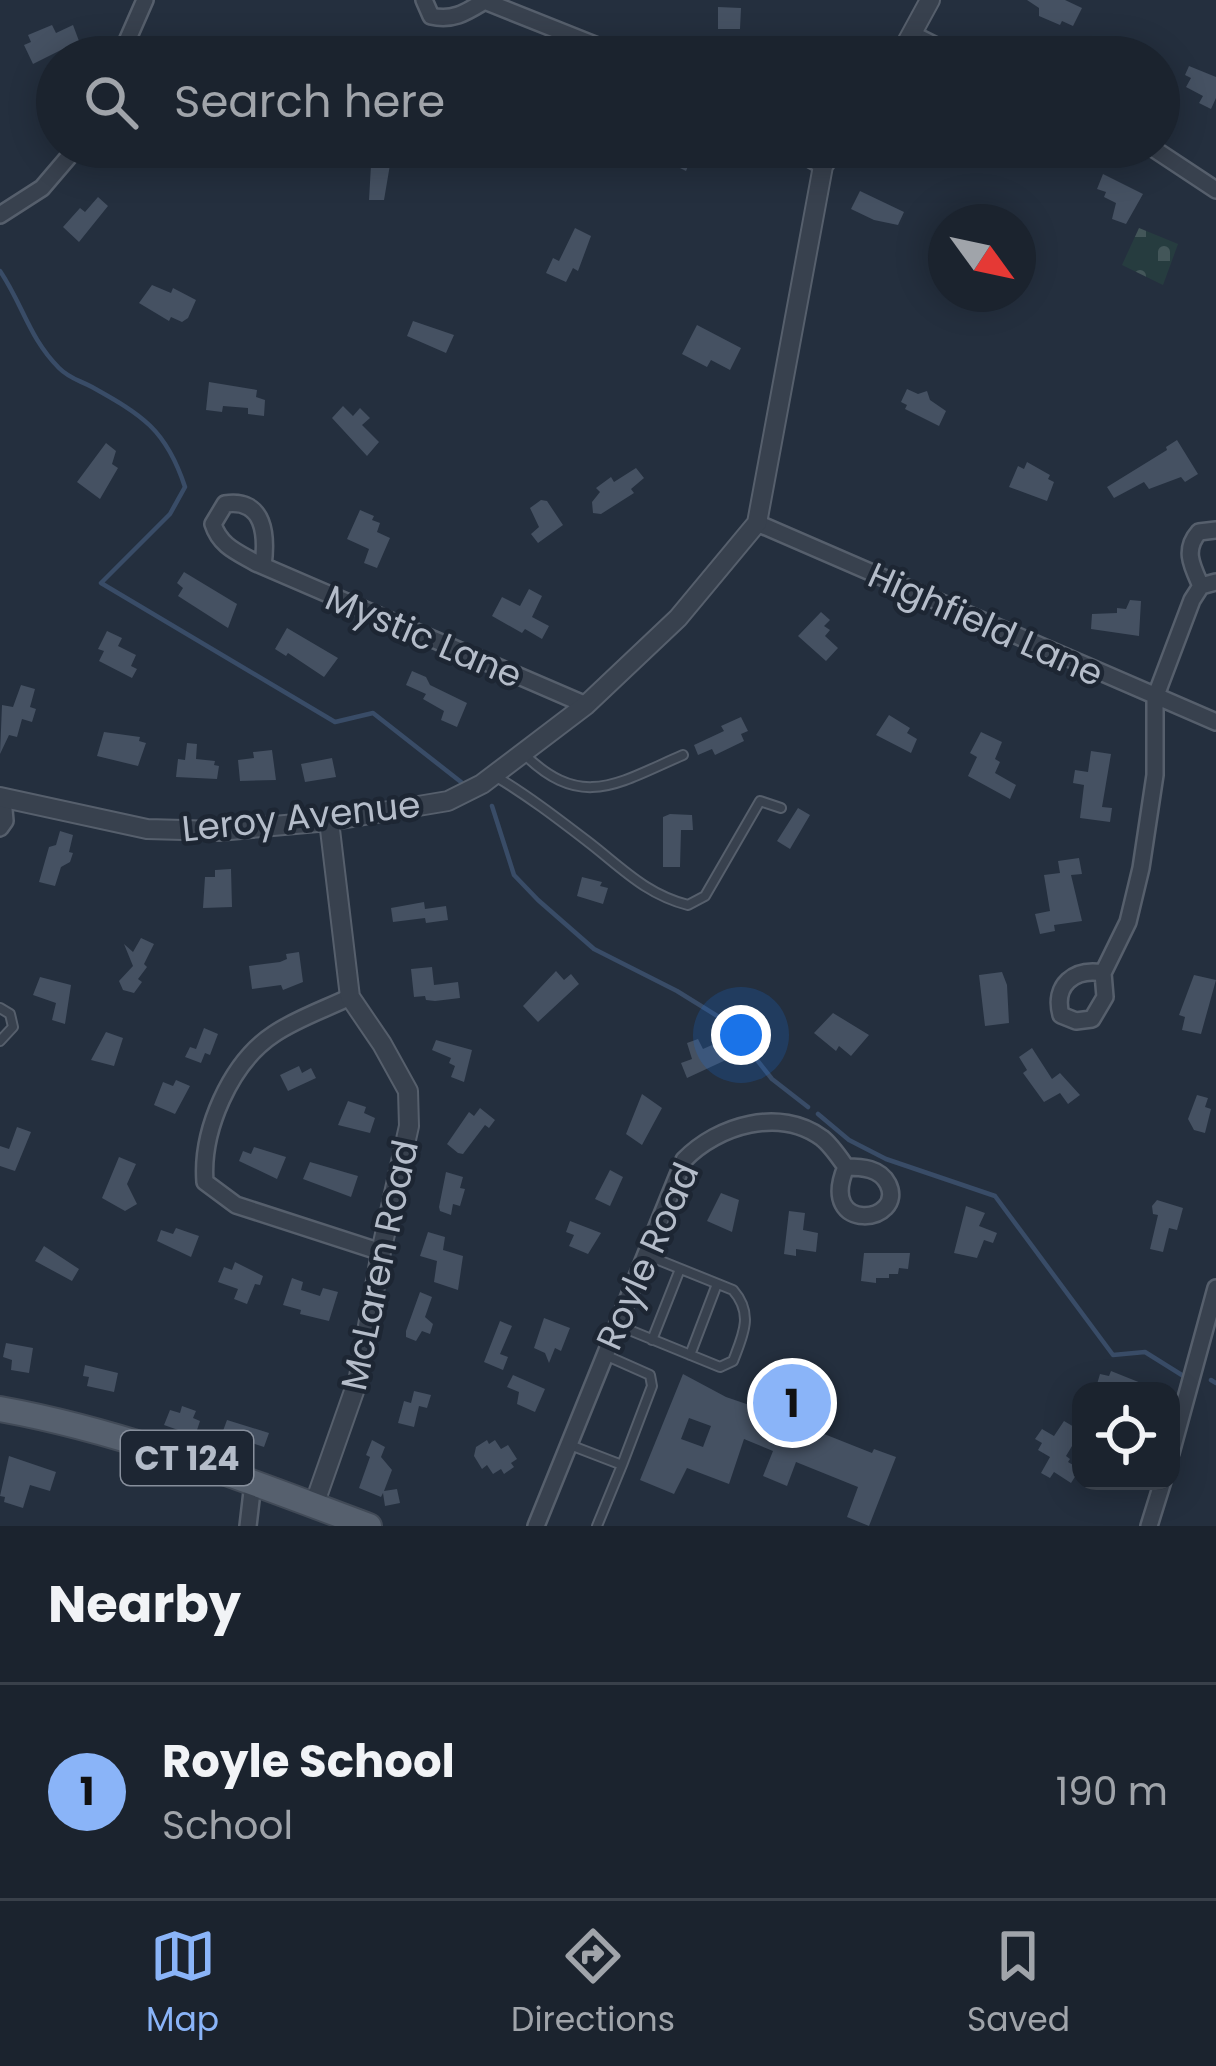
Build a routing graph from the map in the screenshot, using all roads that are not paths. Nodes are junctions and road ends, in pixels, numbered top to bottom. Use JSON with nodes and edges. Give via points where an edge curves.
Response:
{"nodes":[{"id":1,"x":145,"y":0,"type":"edge"},
{"id":2,"x":424,"y":0,"type":"edge"},
{"id":3,"x":930,"y":0,"type":"edge"},
{"id":4,"x":482,"y":1,"type":"edge"},
{"id":5,"x":914,"y":35,"type":"edge"},
{"id":6,"x":129,"y":36,"type":"edge"},
{"id":7,"x":571,"y":36,"type":"edge"},
{"id":8,"x":59,"y":168,"type":"edge"},
{"id":9,"x":823,"y":168,"type":"edge"},
{"id":10,"x":1178,"y":168,"type":"edge"},
{"id":11,"x":1216,"y":190,"type":"edge"},
{"id":12,"x":0,"y":215,"type":"edge"},
{"id":13,"x":757,"y":524,"type":"junction"},
{"id":14,"x":1216,"y":530,"type":"edge"},
{"id":15,"x":263,"y":566,"type":"dead end"},
{"id":16,"x":1209,"y":584,"type":"edge"},
{"id":17,"x":1156,"y":698,"type":"junction"},
{"id":18,"x":586,"y":705,"type":"junction"},
{"id":19,"x":1216,"y":722,"type":"edge"},
{"id":20,"x":523,"y":752,"type":"junction"},
{"id":21,"x":683,"y":755,"type":"dead end"},
{"id":22,"x":494,"y":775,"type":"junction"},
{"id":23,"x":2,"y":798,"type":"edge"},
{"id":24,"x":781,"y":808,"type":"dead end"},
{"id":25,"x":329,"y":821,"type":"junction"},
{"id":26,"x":0,"y":828,"type":"edge"},
{"id":27,"x":1103,"y":973,"type":"dead end"},
{"id":28,"x":350,"y":997,"type":"junction"},
{"id":29,"x":0,"y":1008,"type":"edge"},
{"id":30,"x":0,"y":1041,"type":"edge"},
{"id":31,"x":846,"y":1167,"type":"dead end"},
{"id":32,"x":381,"y":1252,"type":"junction"},
{"id":33,"x":644,"y":1254,"type":"junction"},
{"id":34,"x":680,"y":1269,"type":"junction"},
{"id":35,"x":717,"y":1284,"type":"junction"},
{"id":36,"x":1216,"y":1288,"type":"edge"},
{"id":37,"x":616,"y":1325,"type":"junction"},
{"id":38,"x":652,"y":1340,"type":"junction"},
{"id":39,"x":604,"y":1354,"type":"junction"},
{"id":40,"x":690,"y":1355,"type":"junction"},
{"id":41,"x":0,"y":1409,"type":"edge"},
{"id":42,"x":1180,"y":1420,"type":"edge"},
{"id":43,"x":568,"y":1444,"type":"junction"},
{"id":44,"x":622,"y":1465,"type":"junction"},
{"id":45,"x":253,"y":1483,"type":"junction"},
{"id":46,"x":1160,"y":1490,"type":"edge"},
{"id":47,"x":314,"y":1505,"type":"junction"},
{"id":48,"x":248,"y":1526,"type":"edge"},
{"id":49,"x":369,"y":1526,"type":"edge"},
{"id":50,"x":536,"y":1526,"type":"edge"},
{"id":51,"x":597,"y":1526,"type":"edge"},
{"id":52,"x":1149,"y":1526,"type":"edge"}],
"edges":[{"from":1,"to":6,"type":"street"},
{"from":2,"to":4,"type":"street","via":[[430,16],[443,19]]},
{"from":3,"to":5,"type":"street"},
{"from":4,"to":7,"type":"street"},
{"from":8,"to":12,"type":"street"},
{"from":9,"to":13,"type":"street","name":"Leroy Avenue"},
{"from":10,"to":11,"type":"street"},
{"from":13,"to":17,"type":"street","name":"Highfield Lane"},
{"from":13,"to":18,"type":"street","name":"Leroy Avenue","via":[[678,618]]},
{"from":14,"to":16,"type":"street","via":[[1190,543]]},
{"from":15,"to":18,"type":"street","name":"Mystic Lane"},
{"from":16,"to":17,"type":"street","via":[[1192,600]]},
{"from":17,"to":19,"type":"street","name":"Highfield Lane"},
{"from":17,"to":27,"type":"street","via":[[1149,832],[1128,922]]},
{"from":18,"to":20,"type":"street","name":"Leroy Avenue"},
{"from":20,"to":21,"type":"lane","via":[[556,781],[583,788]]},
{"from":20,"to":22,"type":"street","name":"Leroy Avenue"},
{"from":22,"to":24,"type":"lane","via":[[638,884],[688,904],[705,896],[760,801]]},
{"from":22,"to":25,"type":"street","name":"Leroy Avenue","via":[[448,801]]},
{"from":23,"to":25,"type":"street","name":"Leroy Avenue","via":[[147,829]]},
{"from":23,"to":26,"type":"street"},
{"from":25,"to":28,"type":"street","name":"McLaren Road"},
{"from":28,"to":32,"type":"street","name":"McLaren Road","via":[[408,1091],[409,1126]]},
{"from":28,"to":32,"type":"street","via":[[272,1034],[242,1065],[208,1133],[205,1182],[236,1205]]},
{"from":29,"to":30,"type":"lane","via":[[14,1027]]},
{"from":31,"to":33,"type":"street","name":"Royle Road","via":[[825,1140],[799,1125],[737,1126],[684,1160]]},
{"from":32,"to":47,"type":"street","name":"McLaren Road","via":[[359,1377]]},
{"from":33,"to":34,"type":"lane"},
{"from":33,"to":37,"type":"street","name":"Royle Road"},
{"from":34,"to":35,"type":"lane"},
{"from":34,"to":38,"type":"lane"},
{"from":35,"to":40,"type":"lane"},
{"from":35,"to":40,"type":"lane","via":[[734,1290],[746,1312],[733,1361],[720,1367]]},
{"from":36,"to":42,"type":"street"},
{"from":37,"to":38,"type":"lane"},
{"from":37,"to":39,"type":"street","name":"Royle Road"},
{"from":38,"to":40,"type":"lane"},
{"from":39,"to":43,"type":"street","name":"Royle Road"},
{"from":39,"to":44,"type":"lane","via":[[643,1370],[652,1386]]},
{"from":41,"to":45,"type":"main road","number":"CT 124","via":[[156,1447]]},
{"from":43,"to":44,"type":"lane"},
{"from":43,"to":50,"type":"street","name":"Royle Road"},
{"from":44,"to":51,"type":"lane"},
{"from":45,"to":47,"type":"main road","number":"CT 124"},
{"from":45,"to":48,"type":"street"},
{"from":46,"to":52,"type":"street"},
{"from":47,"to":49,"type":"main road","number":"CT 124"}]}
